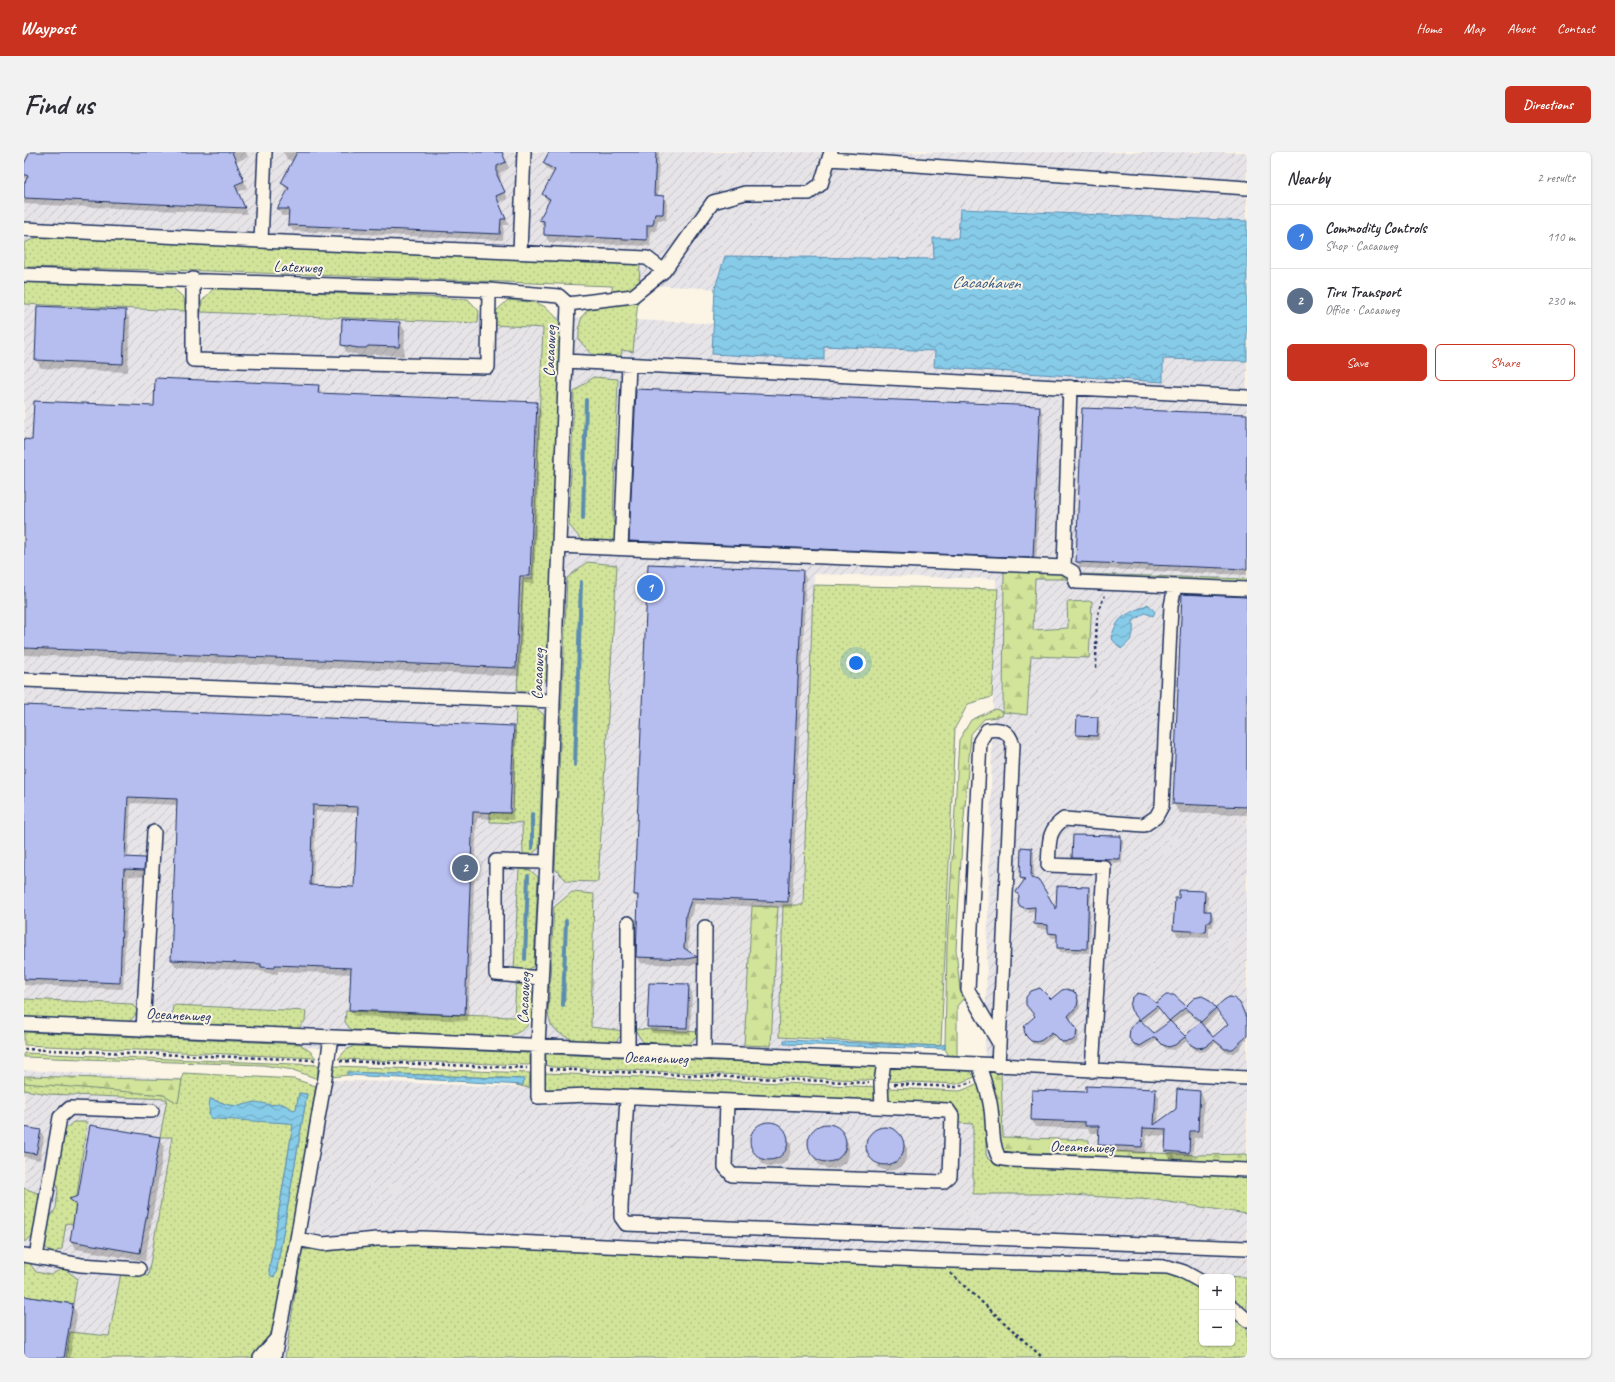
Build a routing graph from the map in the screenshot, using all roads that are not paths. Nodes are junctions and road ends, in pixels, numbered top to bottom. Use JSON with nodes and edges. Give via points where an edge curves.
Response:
{"nodes":[{"id":1,"x":265,"y":152,"type":"edge"},
{"id":2,"x":524,"y":152,"type":"edge"},
{"id":3,"x":830,"y":156,"type":"edge"},
{"id":4,"x":1247,"y":188,"type":"edge"},
{"id":5,"x":24,"y":229,"type":"edge"},
{"id":6,"x":261,"y":241,"type":"junction"},
{"id":7,"x":520,"y":252,"type":"junction"},
{"id":8,"x":664,"y":271,"type":"junction"},
{"id":9,"x":24,"y":275,"type":"edge"},
{"id":10,"x":193,"y":279,"type":"junction"},
{"id":11,"x":489,"y":290,"type":"junction"},
{"id":12,"x":568,"y":304,"type":"junction"},
{"id":13,"x":566,"y":361,"type":"junction"},
{"id":14,"x":629,"y":364,"type":"junction"},
{"id":15,"x":1070,"y":387,"type":"junction"},
{"id":16,"x":1247,"y":397,"type":"edge"},
{"id":17,"x":559,"y":546,"type":"junction"},
{"id":18,"x":621,"y":548,"type":"junction"},
{"id":19,"x":1064,"y":567,"type":"junction"},
{"id":20,"x":1175,"y":586,"type":"junction"},
{"id":21,"x":1247,"y":589,"type":"edge"},
{"id":22,"x":24,"y":680,"type":"edge"},
{"id":23,"x":553,"y":701,"type":"junction"},
{"id":24,"x":154,"y":832,"type":"dead end"},
{"id":25,"x":547,"y":862,"type":"junction"},
{"id":26,"x":628,"y":923,"type":"dead end"},
{"id":27,"x":705,"y":927,"type":"dead end"},
{"id":28,"x":541,"y":978,"type":"junction"},
{"id":29,"x":24,"y":1024,"type":"edge"},
{"id":30,"x":143,"y":1030,"type":"junction"},
{"id":31,"x":331,"y":1037,"type":"junction"},
{"id":32,"x":999,"y":1043,"type":"junction"},
{"id":33,"x":538,"y":1046,"type":"junction"},
{"id":34,"x":628,"y":1049,"type":"junction"},
{"id":35,"x":704,"y":1053,"type":"junction"},
{"id":36,"x":884,"y":1061,"type":"junction"},
{"id":37,"x":979,"y":1064,"type":"junction"},
{"id":38,"x":998,"y":1066,"type":"junction"},
{"id":39,"x":1092,"y":1071,"type":"junction"},
{"id":40,"x":1247,"y":1078,"type":"edge"},
{"id":41,"x":627,"y":1097,"type":"junction"},
{"id":42,"x":727,"y":1101,"type":"junction"},
{"id":43,"x":882,"y":1107,"type":"junction"},
{"id":44,"x":152,"y":1111,"type":"dead end"},
{"id":45,"x":1247,"y":1170,"type":"edge"},
{"id":46,"x":297,"y":1239,"type":"junction"},
{"id":47,"x":1247,"y":1248,"type":"edge"},
{"id":48,"x":30,"y":1256,"type":"edge"},
{"id":49,"x":139,"y":1269,"type":"dead end"},
{"id":50,"x":1199,"y":1280,"type":"edge"},
{"id":51,"x":1234,"y":1310,"type":"edge"},
{"id":52,"x":1247,"y":1320,"type":"edge"},
{"id":53,"x":278,"y":1336,"type":"junction"},
{"id":54,"x":260,"y":1358,"type":"edge"},
{"id":55,"x":274,"y":1358,"type":"edge"}],
"edges":[{"from":1,"to":6,"type":"street"},
{"from":2,"to":7,"type":"street"},
{"from":3,"to":4,"type":"street"},
{"from":3,"to":8,"type":"street","via":[[821,184],[809,193],[745,192],[714,202]]},
{"from":5,"to":6,"type":"street"},
{"from":6,"to":7,"type":"street"},
{"from":7,"to":8,"type":"street","via":[[647,258]]},
{"from":8,"to":12,"type":"street","via":[[633,296]]},
{"from":9,"to":10,"type":"street","name":"Latexweg"},
{"from":10,"to":11,"type":"street","name":"Latexweg"},
{"from":10,"to":11,"type":"street","via":[[193,360],[488,367]]},
{"from":11,"to":12,"type":"street","name":"Latexweg","via":[[559,296]]},
{"from":12,"to":13,"type":"street","name":"Cacaoweg"},
{"from":13,"to":14,"type":"street"},
{"from":13,"to":17,"type":"street","name":"Cacaoweg"},
{"from":14,"to":15,"type":"street"},
{"from":14,"to":18,"type":"street"},
{"from":15,"to":16,"type":"street"},
{"from":15,"to":19,"type":"street"},
{"from":17,"to":18,"type":"street"},
{"from":17,"to":23,"type":"street","name":"Cacaoweg"},
{"from":18,"to":19,"type":"street"},
{"from":19,"to":20,"type":"street","via":[[1073,572],[1076,582]]},
{"from":20,"to":21,"type":"street"},
{"from":20,"to":39,"type":"street","via":[[1171,606],[1162,806],[1156,817],[1144,825],[1064,819],[1056,824],[1051,832],[1048,865],[1104,867]]},
{"from":22,"to":23,"type":"street"},
{"from":23,"to":25,"type":"street","name":"Cacaoweg"},
{"from":24,"to":30,"type":"street"},
{"from":25,"to":28,"type":"street","name":"Cacaoweg"},
{"from":25,"to":28,"type":"street","via":[[496,861],[496,974]]},
{"from":26,"to":34,"type":"street"},
{"from":27,"to":35,"type":"street"},
{"from":28,"to":33,"type":"street","name":"Cacaoweg"},
{"from":29,"to":30,"type":"street","name":"Oceanenweg"},
{"from":30,"to":31,"type":"street","name":"Oceanenweg"},
{"from":31,"to":33,"type":"street","name":"Oceanenweg"},
{"from":31,"to":46,"type":"street"},
{"from":32,"to":32,"type":"street","via":[[1014,745],[1011,736],[995,729],[987,730],[980,741],[968,990]]},
{"from":32,"to":38,"type":"street"},
{"from":33,"to":34,"type":"street","name":"Oceanenweg"},
{"from":33,"to":41,"type":"street","name":"Cacaoweg","via":[[538,1097]]},
{"from":34,"to":35,"type":"street","name":"Oceanenweg"},
{"from":35,"to":36,"type":"street","name":"Oceanenweg"},
{"from":36,"to":37,"type":"street","name":"Oceanenweg"},
{"from":36,"to":43,"type":"street","via":[[881,1083]]},
{"from":37,"to":38,"type":"street","name":"Oceanenweg"},
{"from":37,"to":45,"type":"street","name":"Oceanenweg","via":[[990,1103],[993,1148],[999,1158]]},
{"from":38,"to":39,"type":"street","name":"Oceanenweg"},
{"from":39,"to":40,"type":"street","name":"Oceanenweg"},
{"from":41,"to":42,"type":"street"},
{"from":41,"to":47,"type":"street","via":[[621,1207],[621,1217],[626,1224]]},
{"from":42,"to":43,"type":"street"},
{"from":42,"to":43,"type":"street","via":[[725,1167],[732,1174],[943,1182],[950,1176],[952,1116],[948,1110]]},
{"from":44,"to":48,"type":"street","via":[[70,1108],[60,1117]]},
{"from":46,"to":50,"type":"street","via":[[323,1244],[423,1238],[1168,1267]]},
{"from":46,"to":53,"type":"street"},
{"from":48,"to":49,"type":"street","via":[[81,1265]]},
{"from":51,"to":52,"type":"street"},
{"from":53,"to":54,"type":"street"},
{"from":53,"to":55,"type":"street"}]}
